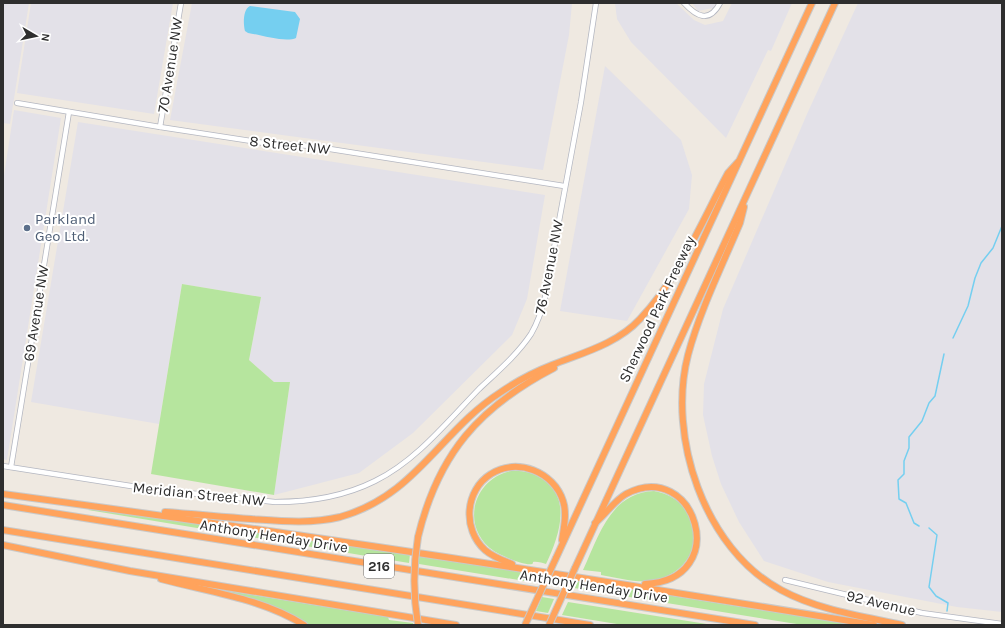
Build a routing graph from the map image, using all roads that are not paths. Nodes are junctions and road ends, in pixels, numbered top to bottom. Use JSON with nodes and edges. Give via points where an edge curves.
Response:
{"nodes":[{"id":1,"x":180,"y":3,"type":"edge"},
{"id":2,"x":596,"y":3,"type":"edge"},
{"id":3,"x":684,"y":3,"type":"edge"},
{"id":4,"x":720,"y":3,"type":"edge"},
{"id":5,"x":812,"y":3,"type":"edge"},
{"id":6,"x":835,"y":3,"type":"edge"},
{"id":7,"x":17,"y":103,"type":"dead end"},
{"id":8,"x":69,"y":112,"type":"junction"},
{"id":9,"x":160,"y":127,"type":"junction"},
{"id":10,"x":738,"y":162,"type":"junction"},
{"id":11,"x":564,"y":186,"type":"junction"},
{"id":12,"x":746,"y":196,"type":"junction"},
{"id":13,"x":586,"y":352,"type":"junction"},
{"id":14,"x":3,"y":466,"type":"edge"},
{"id":15,"x":11,"y":467,"type":"junction"},
{"id":16,"x":390,"y":472,"type":"joint"},
{"id":17,"x":3,"y":494,"type":"edge"},
{"id":18,"x":3,"y":506,"type":"edge"},
{"id":19,"x":136,"y":512,"type":"junction"},
{"id":20,"x":594,"y":524,"type":"junction"},
{"id":21,"x":3,"y":530,"type":"edge"},
{"id":22,"x":3,"y":545,"type":"edge"},
{"id":23,"x":562,"y":547,"type":"junction"},
{"id":24,"x":518,"y":568,"type":"junction"},
{"id":25,"x":130,"y":571,"type":"junction"},
{"id":26,"x":785,"y":580,"type":"dead end"},
{"id":27,"x":631,"y":584,"type":"junction"},
{"id":28,"x":1002,"y":624,"type":"edge"},
{"id":29,"x":304,"y":625,"type":"edge"},
{"id":30,"x":418,"y":625,"type":"edge"},
{"id":31,"x":456,"y":625,"type":"edge"},
{"id":32,"x":525,"y":625,"type":"edge"},
{"id":33,"x":549,"y":625,"type":"edge"},
{"id":34,"x":590,"y":625,"type":"edge"},
{"id":35,"x":755,"y":625,"type":"edge"},
{"id":36,"x":874,"y":625,"type":"edge"},
{"id":37,"x":902,"y":625,"type":"edge"}],
"edges":[{"from":1,"to":9,"type":"street","name":"70 Avenue NW"},
{"from":2,"to":11,"type":"street","name":"76 Avenue NW","via":[[581,102]]},
{"from":3,"to":4,"type":"street","via":[[697,16],[709,16]]},
{"from":5,"to":10,"type":"highway","name":"Sherwood Park Freeway"},
{"from":6,"to":12,"type":"highway"},
{"from":7,"to":8,"type":"street","name":"8 Street NW"},
{"from":8,"to":9,"type":"street","name":"8 Street NW"},
{"from":8,"to":15,"type":"street","name":"69 Avenue NW"},
{"from":9,"to":11,"type":"street","name":"8 Street NW","via":[[264,143],[310,146]]},
{"from":10,"to":13,"type":"highway","via":[[728,173],[675,272],[652,305],[626,331]]},
{"from":10,"to":23,"type":"highway","name":"Sherwood Park Freeway"},
{"from":11,"to":16,"type":"street","name":"76 Avenue NW","via":[[542,308],[531,333],[521,347],[424,445]]},
{"from":12,"to":20,"type":"highway"},
{"from":12,"to":37,"type":"highway","via":[[740,223],[696,330],[683,381],[686,445],[695,480],[722,535],[744,561],[768,582],[807,602]]},
{"from":13,"to":19,"type":"highway","via":[[537,372],[500,392],[470,416],[407,481],[382,499],[351,513],[323,520],[296,522]]},
{"from":13,"to":30,"type":"highway","bridge":true,"via":[[512,392],[477,422],[456,447],[429,498],[418,537],[414,558]]},
{"from":14,"to":15,"type":"street","name":"Meridian Street NW"},
{"from":15,"to":16,"type":"street","name":"Meridian Street NW","via":[[150,489],[282,502],[319,500],[341,494],[375,481]]},
{"from":17,"to":19,"type":"highway"},
{"from":18,"to":35,"type":"highway","name":"Anthony Henday Drive","number":"216"},
{"from":19,"to":24,"type":"highway"},
{"from":20,"to":27,"type":"highway","via":[[620,499],[640,489],[654,488],[670,492],[689,508],[696,523],[698,541],[686,567],[663,582]]},
{"from":20,"to":33,"type":"highway","bridge":true},
{"from":21,"to":34,"type":"highway","number":"216"},
{"from":22,"to":25,"type":"highway"},
{"from":23,"to":24,"type":"highway","via":[[565,510],[555,486],[543,475],[527,468],[510,467],[492,473],[480,483],[472,495],[469,515],[472,530],[484,549],[496,558]]},
{"from":23,"to":32,"type":"highway","name":"Sherwood Park Freeway","bridge":true},
{"from":24,"to":27,"type":"highway"},
{"from":25,"to":29,"type":"highway","via":[[246,600]]},
{"from":25,"to":31,"type":"highway"},
{"from":26,"to":28,"type":"street","name":"92 Avenue","via":[[922,613]]},
{"from":27,"to":36,"type":"highway"}]}
